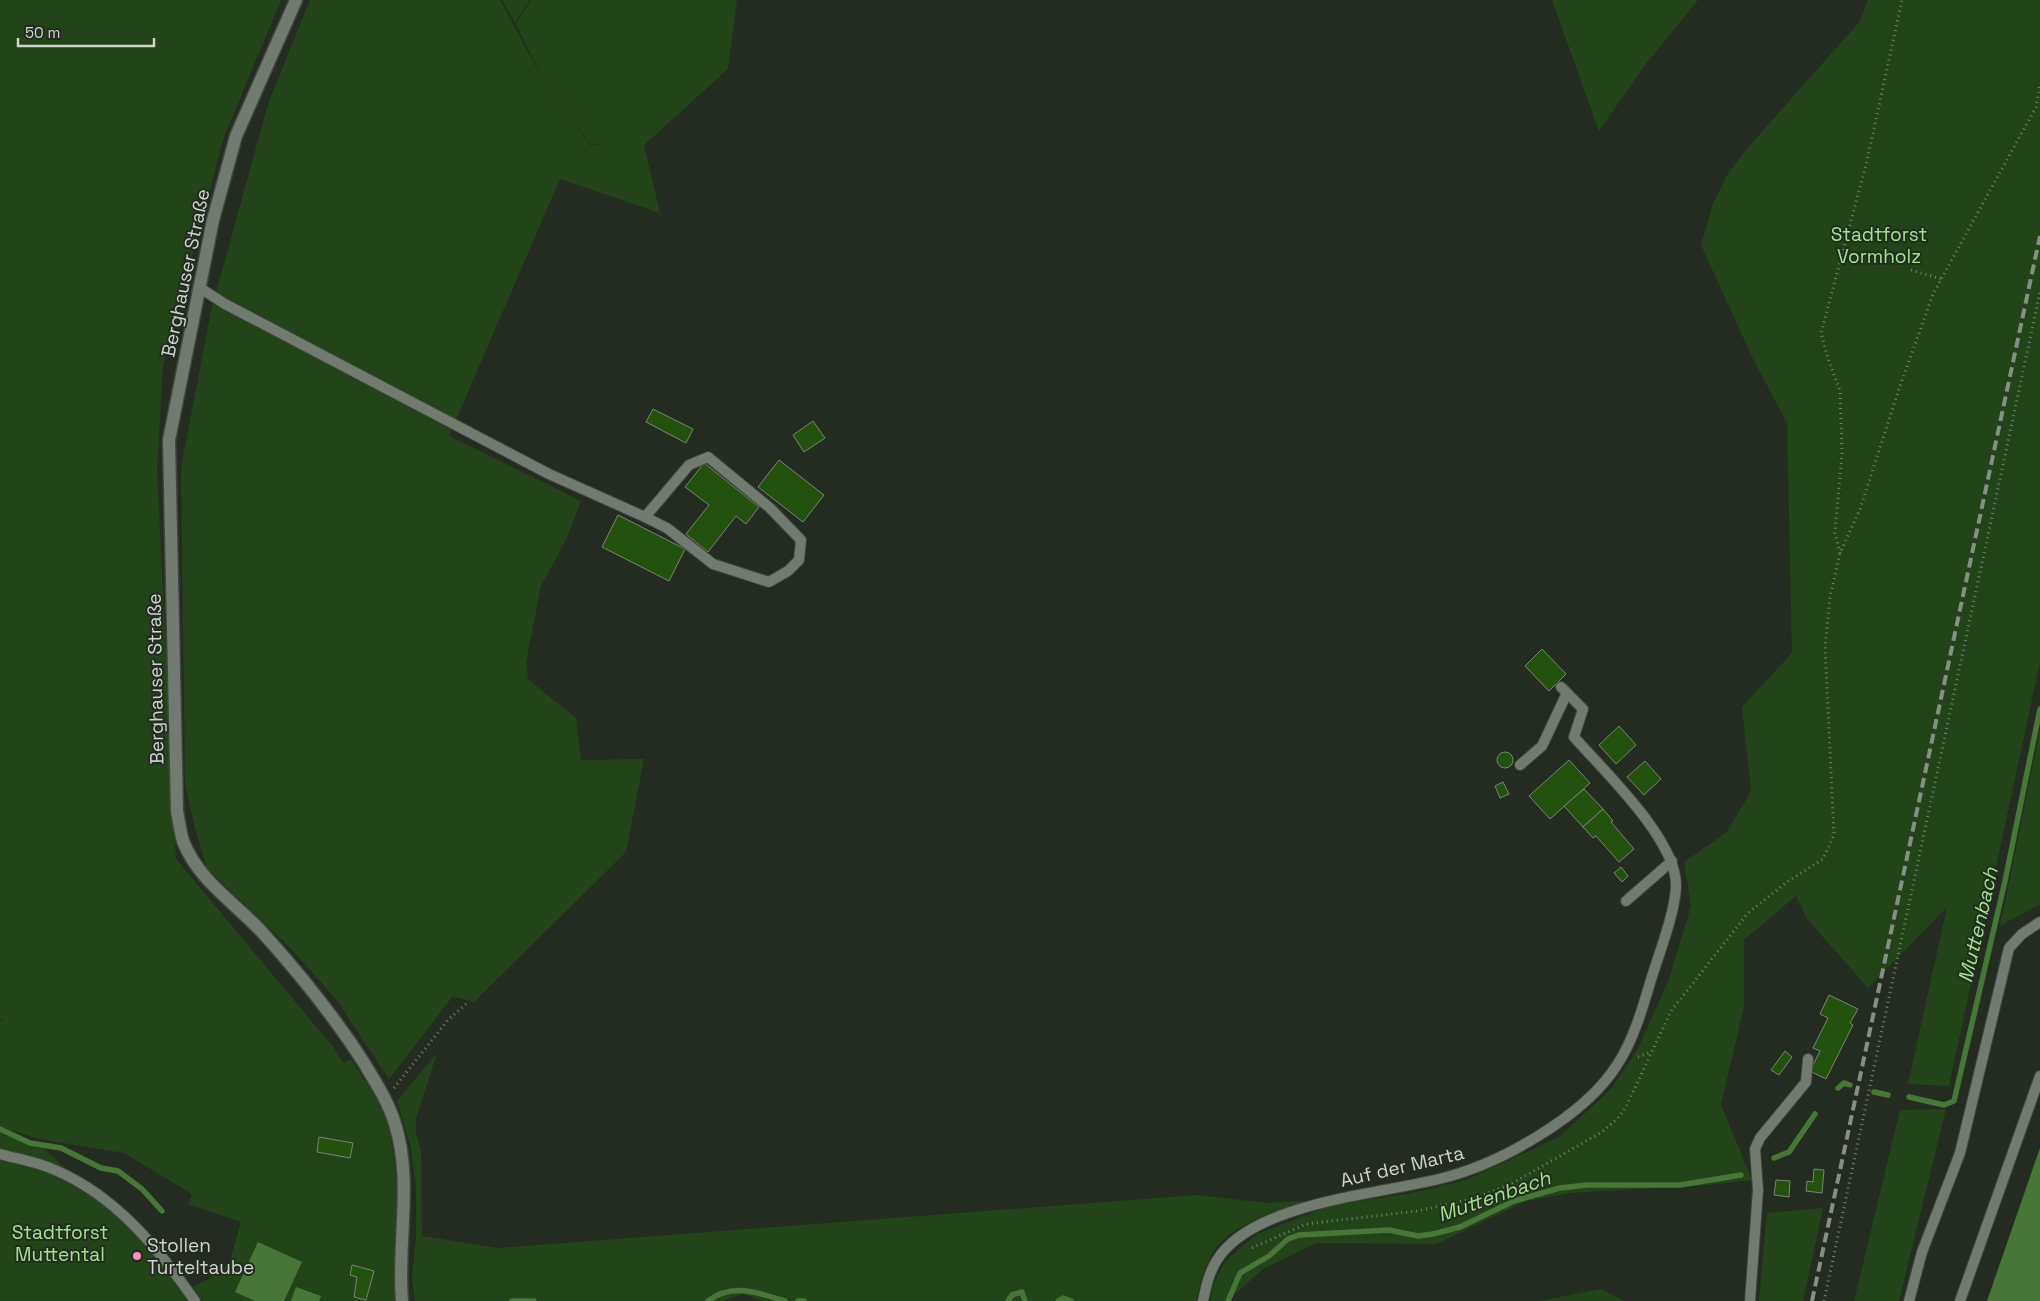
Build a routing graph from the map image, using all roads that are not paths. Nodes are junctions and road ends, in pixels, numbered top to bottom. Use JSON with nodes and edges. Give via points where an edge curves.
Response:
{"nodes":[{"id":1,"x":296,"y":0,"type":"edge"},
{"id":2,"x":200,"y":288,"type":"junction"},
{"id":3,"x":645,"y":517,"type":"junction"},
{"id":4,"x":1520,"y":765,"type":"dead end"},
{"id":5,"x":1672,"y":861,"type":"junction"},
{"id":6,"x":1626,"y":902,"type":"dead end"},
{"id":7,"x":2040,"y":922,"type":"edge"},
{"id":8,"x":1808,"y":1059,"type":"dead end"},
{"id":9,"x":2040,"y":1076,"type":"edge"},
{"id":10,"x":0,"y":1154,"type":"edge"},
{"id":11,"x":195,"y":1301,"type":"edge"},
{"id":12,"x":402,"y":1301,"type":"edge"},
{"id":13,"x":1203,"y":1301,"type":"edge"},
{"id":14,"x":1750,"y":1301,"type":"edge"},
{"id":15,"x":1909,"y":1301,"type":"edge"},
{"id":16,"x":1960,"y":1301,"type":"edge"}],
"edges":[{"from":1,"to":2,"type":"street","name":"Berghauser Straße","via":[[236,136]]},
{"from":2,"to":3,"type":"lane","via":[[549,474]]},
{"from":2,"to":12,"type":"street","name":"Berghauser Straße","via":[[169,440],[177,811],[183,839],[193,861],[211,884],[255,924],[300,974],[385,1097],[402,1149]]},
{"from":3,"to":3,"type":"lane","via":[[689,465],[708,457],[770,508],[801,540],[799,560],[769,582],[713,564],[667,528]]},
{"from":4,"to":5,"type":"lane","name":"Auf der Marta","via":[[1542,746],[1564,690],[1582,709],[1574,736],[1656,832]]},
{"from":5,"to":6,"type":"lane"},
{"from":5,"to":13,"type":"lane","name":"Auf der Marta","via":[[1676,887],[1673,903],[1644,1000],[1617,1065],[1579,1106],[1523,1144],[1458,1174],[1305,1207],[1252,1229],[1217,1258]]},
{"from":7,"to":15,"type":"lane","via":[[2009,948],[1960,1153],[1922,1252]]},
{"from":8,"to":14,"type":"lane","via":[[1806,1082],[1760,1138],[1755,1149],[1758,1190]]},
{"from":9,"to":16,"type":"lane"},
{"from":10,"to":11,"type":"lane","via":[[55,1169],[94,1191],[161,1252]]}]}
